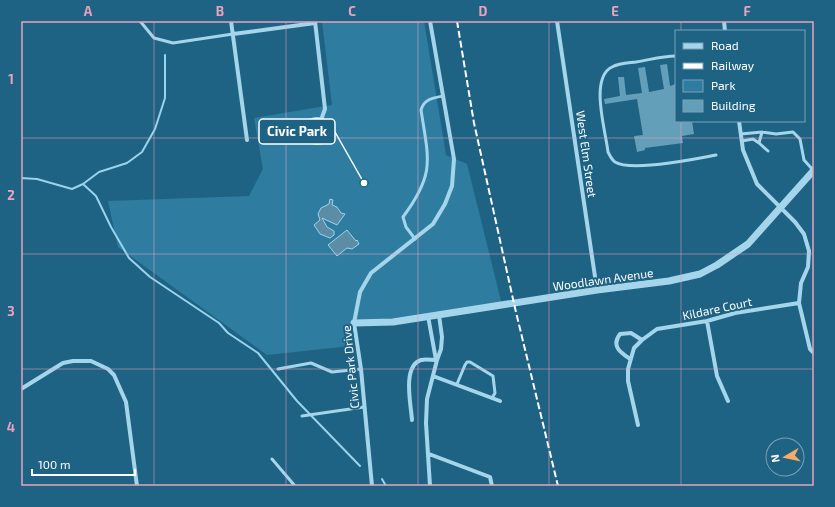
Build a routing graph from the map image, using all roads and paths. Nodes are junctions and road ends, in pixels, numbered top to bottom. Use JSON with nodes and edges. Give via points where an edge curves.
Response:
{"nodes":[{"id":1,"x":140,"y":21,"type":"edge"},
{"id":2,"x":231,"y":21,"type":"edge"},
{"id":3,"x":430,"y":21,"type":"edge"},
{"id":4,"x":557,"y":21,"type":"edge"},
{"id":5,"x":315,"y":22,"type":"edge"},
{"id":6,"x":233,"y":34,"type":"junction"},
{"id":7,"x":675,"y":56,"type":"edge"},
{"id":8,"x":443,"y":96,"type":"junction"},
{"id":9,"x":321,"y":120,"type":"junction"},
{"id":10,"x":739,"y":122,"type":"edge"},
{"id":11,"x":762,"y":132,"type":"junction"},
{"id":12,"x":741,"y":134,"type":"junction"},
{"id":13,"x":247,"y":140,"type":"dead end"},
{"id":14,"x":742,"y":141,"type":"junction"},
{"id":15,"x":759,"y":143,"type":"junction"},
{"id":16,"x":768,"y":152,"type":"dead end"},
{"id":17,"x":716,"y":155,"type":"dead end"},
{"id":18,"x":814,"y":170,"type":"edge"},
{"id":19,"x":780,"y":208,"type":"junction"},
{"id":20,"x":415,"y":239,"type":"junction"},
{"id":21,"x":597,"y":290,"type":"junction"},
{"id":22,"x":799,"y":303,"type":"junction"},
{"id":23,"x":439,"y":315,"type":"junction"},
{"id":24,"x":428,"y":316,"type":"junction"},
{"id":25,"x":708,"y":322,"type":"junction"},
{"id":26,"x":354,"y":323,"type":"junction"},
{"id":27,"x":642,"y":340,"type":"junction"},
{"id":28,"x":814,"y":353,"type":"edge"},
{"id":29,"x":630,"y":359,"type":"junction"},
{"id":30,"x":436,"y":360,"type":"junction"},
{"id":31,"x":278,"y":369,"type":"dead end"},
{"id":32,"x":361,"y":369,"type":"junction"},
{"id":33,"x":434,"y":376,"type":"junction"},
{"id":34,"x":458,"y":384,"type":"junction"},
{"id":35,"x":21,"y":389,"type":"edge"},
{"id":36,"x":492,"y":398,"type":"junction"},
{"id":37,"x":500,"y":401,"type":"dead end"},
{"id":38,"x":728,"y":401,"type":"dead end"},
{"id":39,"x":364,"y":407,"type":"junction"},
{"id":40,"x":302,"y":416,"type":"dead end"},
{"id":41,"x":412,"y":420,"type":"dead end"},
{"id":42,"x":638,"y":425,"type":"dead end"},
{"id":43,"x":429,"y":454,"type":"junction"},
{"id":44,"x":272,"y":459,"type":"dead end"},
{"id":45,"x":136,"y":486,"type":"edge"},
{"id":46,"x":295,"y":486,"type":"edge"},
{"id":47,"x":372,"y":486,"type":"edge"},
{"id":48,"x":430,"y":486,"type":"edge"},
{"id":49,"x":492,"y":486,"type":"edge"}],
"edges":[{"from":1,"to":6,"type":"lane","via":[[154,38],[173,43]]},
{"from":2,"to":6,"type":"street"},
{"from":3,"to":8,"type":"street","name":"Civic Park Drive"},
{"from":4,"to":21,"type":"street","name":"West Elm Street"},
{"from":5,"to":6,"type":"street"},
{"from":5,"to":9,"type":"street","via":[[325,109]]},
{"from":6,"to":13,"type":"street"},
{"from":7,"to":17,"type":"lane","via":[[621,64],[611,67],[606,72],[600,83],[599,93],[608,152],[616,163],[626,166],[668,163]]},
{"from":8,"to":20,"type":"street","name":"Civic Park Drive","via":[[454,158],[452,186],[433,224]]},
{"from":8,"to":20,"type":"lane","via":[[422,104],[428,166],[417,199],[403,218]]},
{"from":9,"to":9,"type":"street","via":[[310,121],[306,126],[307,137],[313,142],[321,142],[327,137],[328,129]]},
{"from":10,"to":12,"type":"street"},
{"from":11,"to":12,"type":"lane"},
{"from":11,"to":15,"type":"lane"},
{"from":11,"to":18,"type":"lane","via":[[793,132],[800,139],[804,160]]},
{"from":12,"to":14,"type":"street"},
{"from":14,"to":15,"type":"lane","via":[[753,139]]},
{"from":14,"to":19,"type":"street","via":[[743,150],[757,184]]},
{"from":15,"to":16,"type":"lane"},
{"from":18,"to":19,"type":"street","name":"Woodlawn Avenue"},
{"from":19,"to":21,"type":"street","name":"Woodlawn Avenue","via":[[748,244],[700,274],[669,281]]},
{"from":19,"to":22,"type":"street","via":[[804,234],[809,251],[808,267],[801,283]]},
{"from":20,"to":26,"type":"street","name":"Civic Park Drive","via":[[371,273],[360,292]]},
{"from":21,"to":23,"type":"street","name":"Woodlawn Avenue"},
{"from":22,"to":25,"type":"street","name":"Kildare Court","via":[[735,313]]},
{"from":22,"to":28,"type":"street","via":[[810,349]]},
{"from":23,"to":24,"type":"street","name":"Woodlawn Avenue"},
{"from":23,"to":30,"type":"street","via":[[442,337],[441,349]]},
{"from":24,"to":26,"type":"street","name":"Woodlawn Avenue","via":[[393,322]]},
{"from":24,"to":30,"type":"street"},
{"from":25,"to":27,"type":"street","name":"Kildare Court","via":[[657,329]]},
{"from":25,"to":38,"type":"street","via":[[717,376]]},
{"from":26,"to":32,"type":"street","name":"Civic Park Drive"},
{"from":27,"to":29,"type":"street","name":"Kildare Court","via":[[634,348]]},
{"from":27,"to":29,"type":"street","via":[[631,333],[620,334],[616,339],[618,350]]},
{"from":29,"to":42,"type":"street","name":"Kildare Court","via":[[628,381]]},
{"from":30,"to":33,"type":"street"},
{"from":30,"to":41,"type":"street","via":[[422,360],[413,364],[409,375]]},
{"from":31,"to":32,"type":"lane","via":[[311,363],[332,372]]},
{"from":32,"to":39,"type":"street","name":"Civic Park Drive"},
{"from":33,"to":34,"type":"street"},
{"from":33,"to":43,"type":"street","via":[[426,411]]},
{"from":34,"to":36,"type":"street"},
{"from":34,"to":36,"type":"lane","via":[[465,365],[470,362],[493,376],[495,393]]},
{"from":35,"to":45,"type":"street","via":[[63,363],[91,361],[108,369],[114,375],[126,402]]},
{"from":36,"to":37,"type":"street"},
{"from":39,"to":40,"type":"lane"},
{"from":39,"to":47,"type":"street","name":"Civic Park Drive"},
{"from":43,"to":48,"type":"street"},
{"from":43,"to":49,"type":"street","via":[[490,477]]},
{"from":44,"to":46,"type":"lane"}]}
